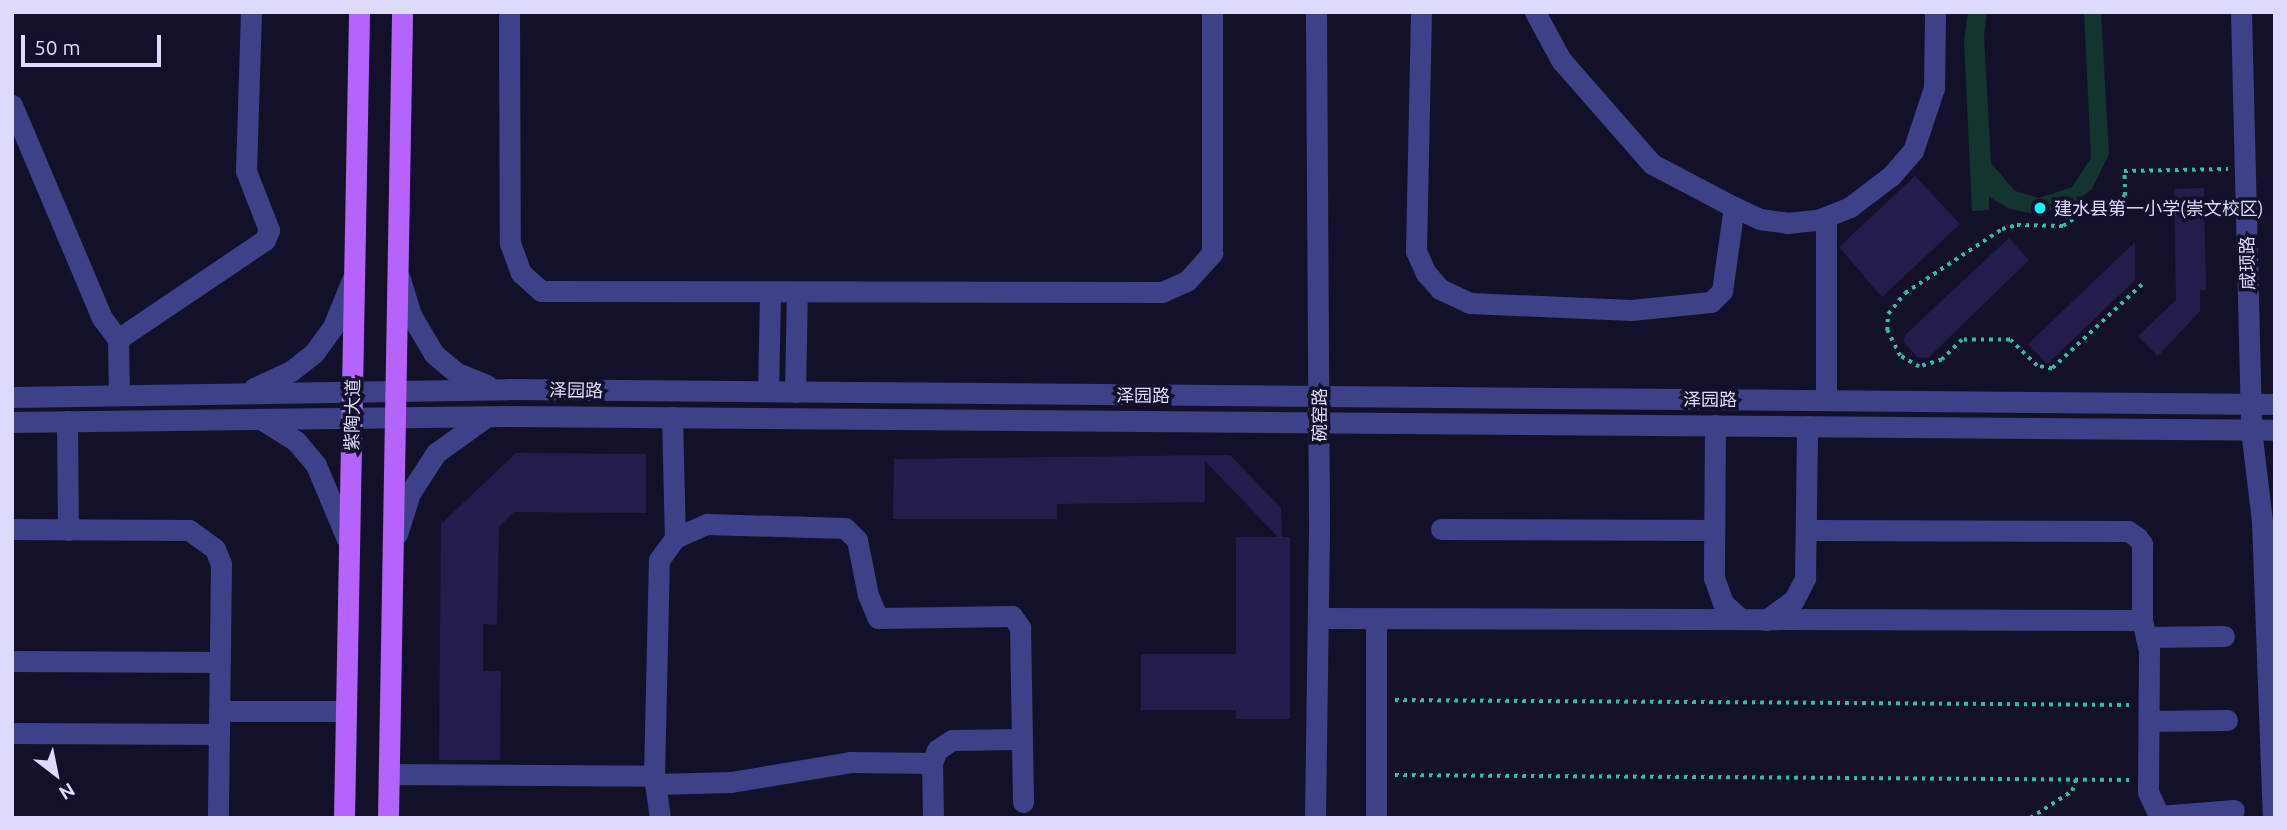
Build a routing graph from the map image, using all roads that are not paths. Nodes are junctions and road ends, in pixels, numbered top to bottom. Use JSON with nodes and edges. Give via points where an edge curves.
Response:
{"nodes":[{"id":1,"x":251,"y":12,"type":"edge"},
{"id":2,"x":359,"y":12,"type":"edge"},
{"id":3,"x":402,"y":12,"type":"edge"},
{"id":4,"x":509,"y":12,"type":"edge"},
{"id":5,"x":1212,"y":12,"type":"edge"},
{"id":6,"x":1316,"y":12,"type":"edge"},
{"id":7,"x":1421,"y":12,"type":"edge"},
{"id":8,"x":1535,"y":12,"type":"edge"},
{"id":9,"x":1935,"y":12,"type":"edge"},
{"id":10,"x":2241,"y":12,"type":"edge"},
{"id":11,"x":12,"y":105,"type":"edge"},
{"id":12,"x":1734,"y":208,"type":"junction"},
{"id":13,"x":1826,"y":217,"type":"junction"},
{"id":14,"x":355,"y":271,"type":"junction"},
{"id":15,"x":399,"y":273,"type":"junction"},
{"id":16,"x":770,"y":292,"type":"junction"},
{"id":17,"x":797,"y":292,"type":"junction"},
{"id":18,"x":118,"y":339,"type":"junction"},
{"id":19,"x":499,"y":389,"type":"junction"},
{"id":20,"x":353,"y":391,"type":"junction"},
{"id":21,"x":397,"y":391,"type":"junction"},
{"id":22,"x":768,"y":391,"type":"junction"},
{"id":23,"x":795,"y":391,"type":"junction"},
{"id":24,"x":242,"y":393,"type":"junction"},
{"id":25,"x":119,"y":395,"type":"junction"},
{"id":26,"x":1319,"y":396,"type":"junction"},
{"id":27,"x":12,"y":397,"type":"edge"},
{"id":28,"x":1826,"y":400,"type":"junction"},
{"id":29,"x":2250,"y":403,"type":"junction"},
{"id":30,"x":2275,"y":404,"type":"edge"},
{"id":31,"x":488,"y":416,"type":"junction"},
{"id":32,"x":352,"y":417,"type":"junction"},
{"id":33,"x":396,"y":417,"type":"junction"},
{"id":34,"x":672,"y":417,"type":"junction"},
{"id":35,"x":259,"y":418,"type":"junction"},
{"id":36,"x":67,"y":421,"type":"junction"},
{"id":37,"x":12,"y":422,"type":"edge"},
{"id":38,"x":1319,"y":422,"type":"junction"},
{"id":39,"x":1715,"y":425,"type":"junction"},
{"id":40,"x":1807,"y":426,"type":"junction"},
{"id":41,"x":2250,"y":429,"type":"junction"},
{"id":42,"x":2275,"y":429,"type":"edge"},
{"id":43,"x":12,"y":529,"type":"edge"},
{"id":44,"x":1441,"y":529,"type":"dead end"},
{"id":45,"x":68,"y":530,"type":"junction"},
{"id":46,"x":1714,"y":530,"type":"junction"},
{"id":47,"x":1806,"y":530,"type":"junction"},
{"id":48,"x":675,"y":538,"type":"junction"},
{"id":49,"x":349,"y":549,"type":"junction"},
{"id":50,"x":394,"y":553,"type":"junction"},
{"id":51,"x":1318,"y":618,"type":"junction"},
{"id":52,"x":1376,"y":618,"type":"junction"},
{"id":53,"x":1741,"y":619,"type":"junction"},
{"id":54,"x":1766,"y":620,"type":"junction"},
{"id":55,"x":2144,"y":629,"type":"junction"},
{"id":56,"x":2224,"y":636,"type":"dead end"},
{"id":57,"x":12,"y":661,"type":"edge"},
{"id":58,"x":220,"y":662,"type":"junction"},
{"id":59,"x":219,"y":711,"type":"junction"},
{"id":60,"x":346,"y":711,"type":"junction"},
{"id":61,"x":2149,"y":713,"type":"junction"},
{"id":62,"x":2227,"y":720,"type":"dead end"},
{"id":63,"x":12,"y":733,"type":"edge"},
{"id":64,"x":219,"y":734,"type":"junction"},
{"id":65,"x":1022,"y":738,"type":"junction"},
{"id":66,"x":932,"y":763,"type":"junction"},
{"id":67,"x":389,"y":774,"type":"junction"},
{"id":68,"x":655,"y":780,"type":"junction"},
{"id":69,"x":1023,"y":802,"type":"dead end"},
{"id":70,"x":2234,"y":810,"type":"dead end"},
{"id":71,"x":2160,"y":817,"type":"edge"},
{"id":72,"x":218,"y":818,"type":"edge"},
{"id":73,"x":344,"y":818,"type":"edge"},
{"id":74,"x":388,"y":818,"type":"edge"},
{"id":75,"x":660,"y":818,"type":"edge"},
{"id":76,"x":933,"y":818,"type":"edge"},
{"id":77,"x":1315,"y":818,"type":"edge"},
{"id":78,"x":1376,"y":818,"type":"edge"},
{"id":79,"x":2273,"y":818,"type":"edge"}],
"edges":[{"from":1,"to":18,"type":"street","via":[[246,171],[270,230],[265,240]]},
{"from":2,"to":14,"type":"main road","name":"紫陶大道"},
{"from":3,"to":15,"type":"main road"},
{"from":4,"to":16,"type":"street","via":[[510,243],[527,280],[541,291]]},
{"from":5,"to":17,"type":"street","via":[[1212,253],[1187,281],[1162,292]]},
{"from":6,"to":26,"type":"street","name":"碗窑路"},
{"from":7,"to":12,"type":"street","via":[[1416,251],[1440,289],[1470,303],[1631,310],[1711,302],[1722,291]]},
{"from":8,"to":12,"type":"street","via":[[1561,61],[1651,164]]},
{"from":9,"to":13,"type":"street","via":[[1934,88],[1920,139],[1905,163],[1877,188]]},
{"from":10,"to":29,"type":"street","name":"咸顼路"},
{"from":11,"to":18,"type":"street","via":[[102,318]]},
{"from":12,"to":13,"type":"street","via":[[1773,222]]},
{"from":13,"to":28,"type":"street"},
{"from":14,"to":20,"type":"main road","name":"紫陶大道"},
{"from":14,"to":24,"type":"street","via":[[333,327],[314,353],[285,374]]},
{"from":15,"to":19,"type":"street","via":[[411,315],[434,354],[457,373]]},
{"from":15,"to":21,"type":"main road"},
{"from":16,"to":17,"type":"street"},
{"from":16,"to":22,"type":"street"},
{"from":17,"to":23,"type":"street"},
{"from":18,"to":25,"type":"street"},
{"from":19,"to":21,"type":"street","name":"泽园路"},
{"from":19,"to":22,"type":"street","name":"泽园路"},
{"from":20,"to":21,"type":"street","name":"泽园路"},
{"from":20,"to":24,"type":"street","name":"泽园路"},
{"from":20,"to":32,"type":"main road","name":"紫陶大道"},
{"from":21,"to":33,"type":"main road"},
{"from":22,"to":23,"type":"street","name":"泽园路"},
{"from":23,"to":26,"type":"street","name":"泽园路"},
{"from":24,"to":25,"type":"street","name":"泽园路"},
{"from":25,"to":27,"type":"street","name":"泽园路"},
{"from":26,"to":28,"type":"street","name":"泽园路"},
{"from":26,"to":38,"type":"street","name":"碗窑路"},
{"from":28,"to":29,"type":"street","name":"泽园路"},
{"from":29,"to":30,"type":"street","name":"泽园路"},
{"from":29,"to":41,"type":"street","name":"咸顼路"},
{"from":31,"to":33,"type":"street","name":"泽园路"},
{"from":31,"to":34,"type":"street","name":"泽园路"},
{"from":31,"to":50,"type":"street","via":[[447,442],[419,477],[404,510]]},
{"from":32,"to":33,"type":"street","name":"泽园路"},
{"from":32,"to":35,"type":"street","name":"泽园路"},
{"from":32,"to":49,"type":"main road","name":"紫陶大道"},
{"from":33,"to":50,"type":"main road"},
{"from":34,"to":38,"type":"street","name":"泽园路"},
{"from":34,"to":48,"type":"street"},
{"from":35,"to":36,"type":"street","name":"泽园路"},
{"from":35,"to":49,"type":"street","via":[[290,436],[316,464],[335,501]]},
{"from":36,"to":37,"type":"street","name":"泽园路"},
{"from":36,"to":45,"type":"street"},
{"from":38,"to":39,"type":"street","name":"泽园路"},
{"from":38,"to":51,"type":"street","name":"碗窑路"},
{"from":39,"to":40,"type":"street","name":"泽园路"},
{"from":39,"to":46,"type":"street"},
{"from":40,"to":41,"type":"street","name":"泽园路"},
{"from":40,"to":47,"type":"street"},
{"from":41,"to":42,"type":"street","name":"泽园路"},
{"from":41,"to":79,"type":"street","name":"咸顼路","via":[[2262,521]]},
{"from":43,"to":45,"type":"street"},
{"from":44,"to":46,"type":"street"},
{"from":45,"to":58,"type":"street","via":[[189,530],[203,537],[221,564]]},
{"from":46,"to":53,"type":"street","via":[[1716,587],[1723,603]]},
{"from":47,"to":54,"type":"street","via":[[1801,590],[1786,608]]},
{"from":47,"to":55,"type":"street","via":[[2128,531],[2142,544]]},
{"from":48,"to":65,"type":"street","via":[[707,524],[837,525],[857,540],[867,595],[878,618],[1012,616],[1020,628]]},
{"from":48,"to":68,"type":"street","via":[[659,560],[655,596]]},
{"from":49,"to":60,"type":"main road","name":"紫陶大道"},
{"from":50,"to":67,"type":"main road"},
{"from":51,"to":52,"type":"street"},
{"from":51,"to":77,"type":"street","name":"碗窑路"},
{"from":52,"to":53,"type":"street"},
{"from":52,"to":78,"type":"street"},
{"from":53,"to":54,"type":"street"},
{"from":54,"to":55,"type":"street"},
{"from":55,"to":56,"type":"street"},
{"from":55,"to":61,"type":"street"},
{"from":57,"to":58,"type":"street"},
{"from":58,"to":59,"type":"street"},
{"from":59,"to":60,"type":"street"},
{"from":59,"to":64,"type":"street"},
{"from":60,"to":73,"type":"main road","name":"紫陶大道"},
{"from":61,"to":62,"type":"street"},
{"from":61,"to":71,"type":"street","via":[[2148,792]]},
{"from":63,"to":64,"type":"street"},
{"from":64,"to":72,"type":"street"},
{"from":65,"to":66,"type":"street","via":[[952,740],[937,750]]},
{"from":65,"to":69,"type":"street"},
{"from":66,"to":68,"type":"street","via":[[850,762],[731,782]]},
{"from":66,"to":76,"type":"street"},
{"from":67,"to":68,"type":"street"},
{"from":67,"to":74,"type":"main road"},
{"from":68,"to":75,"type":"street"},
{"from":70,"to":71,"type":"street"}]}
